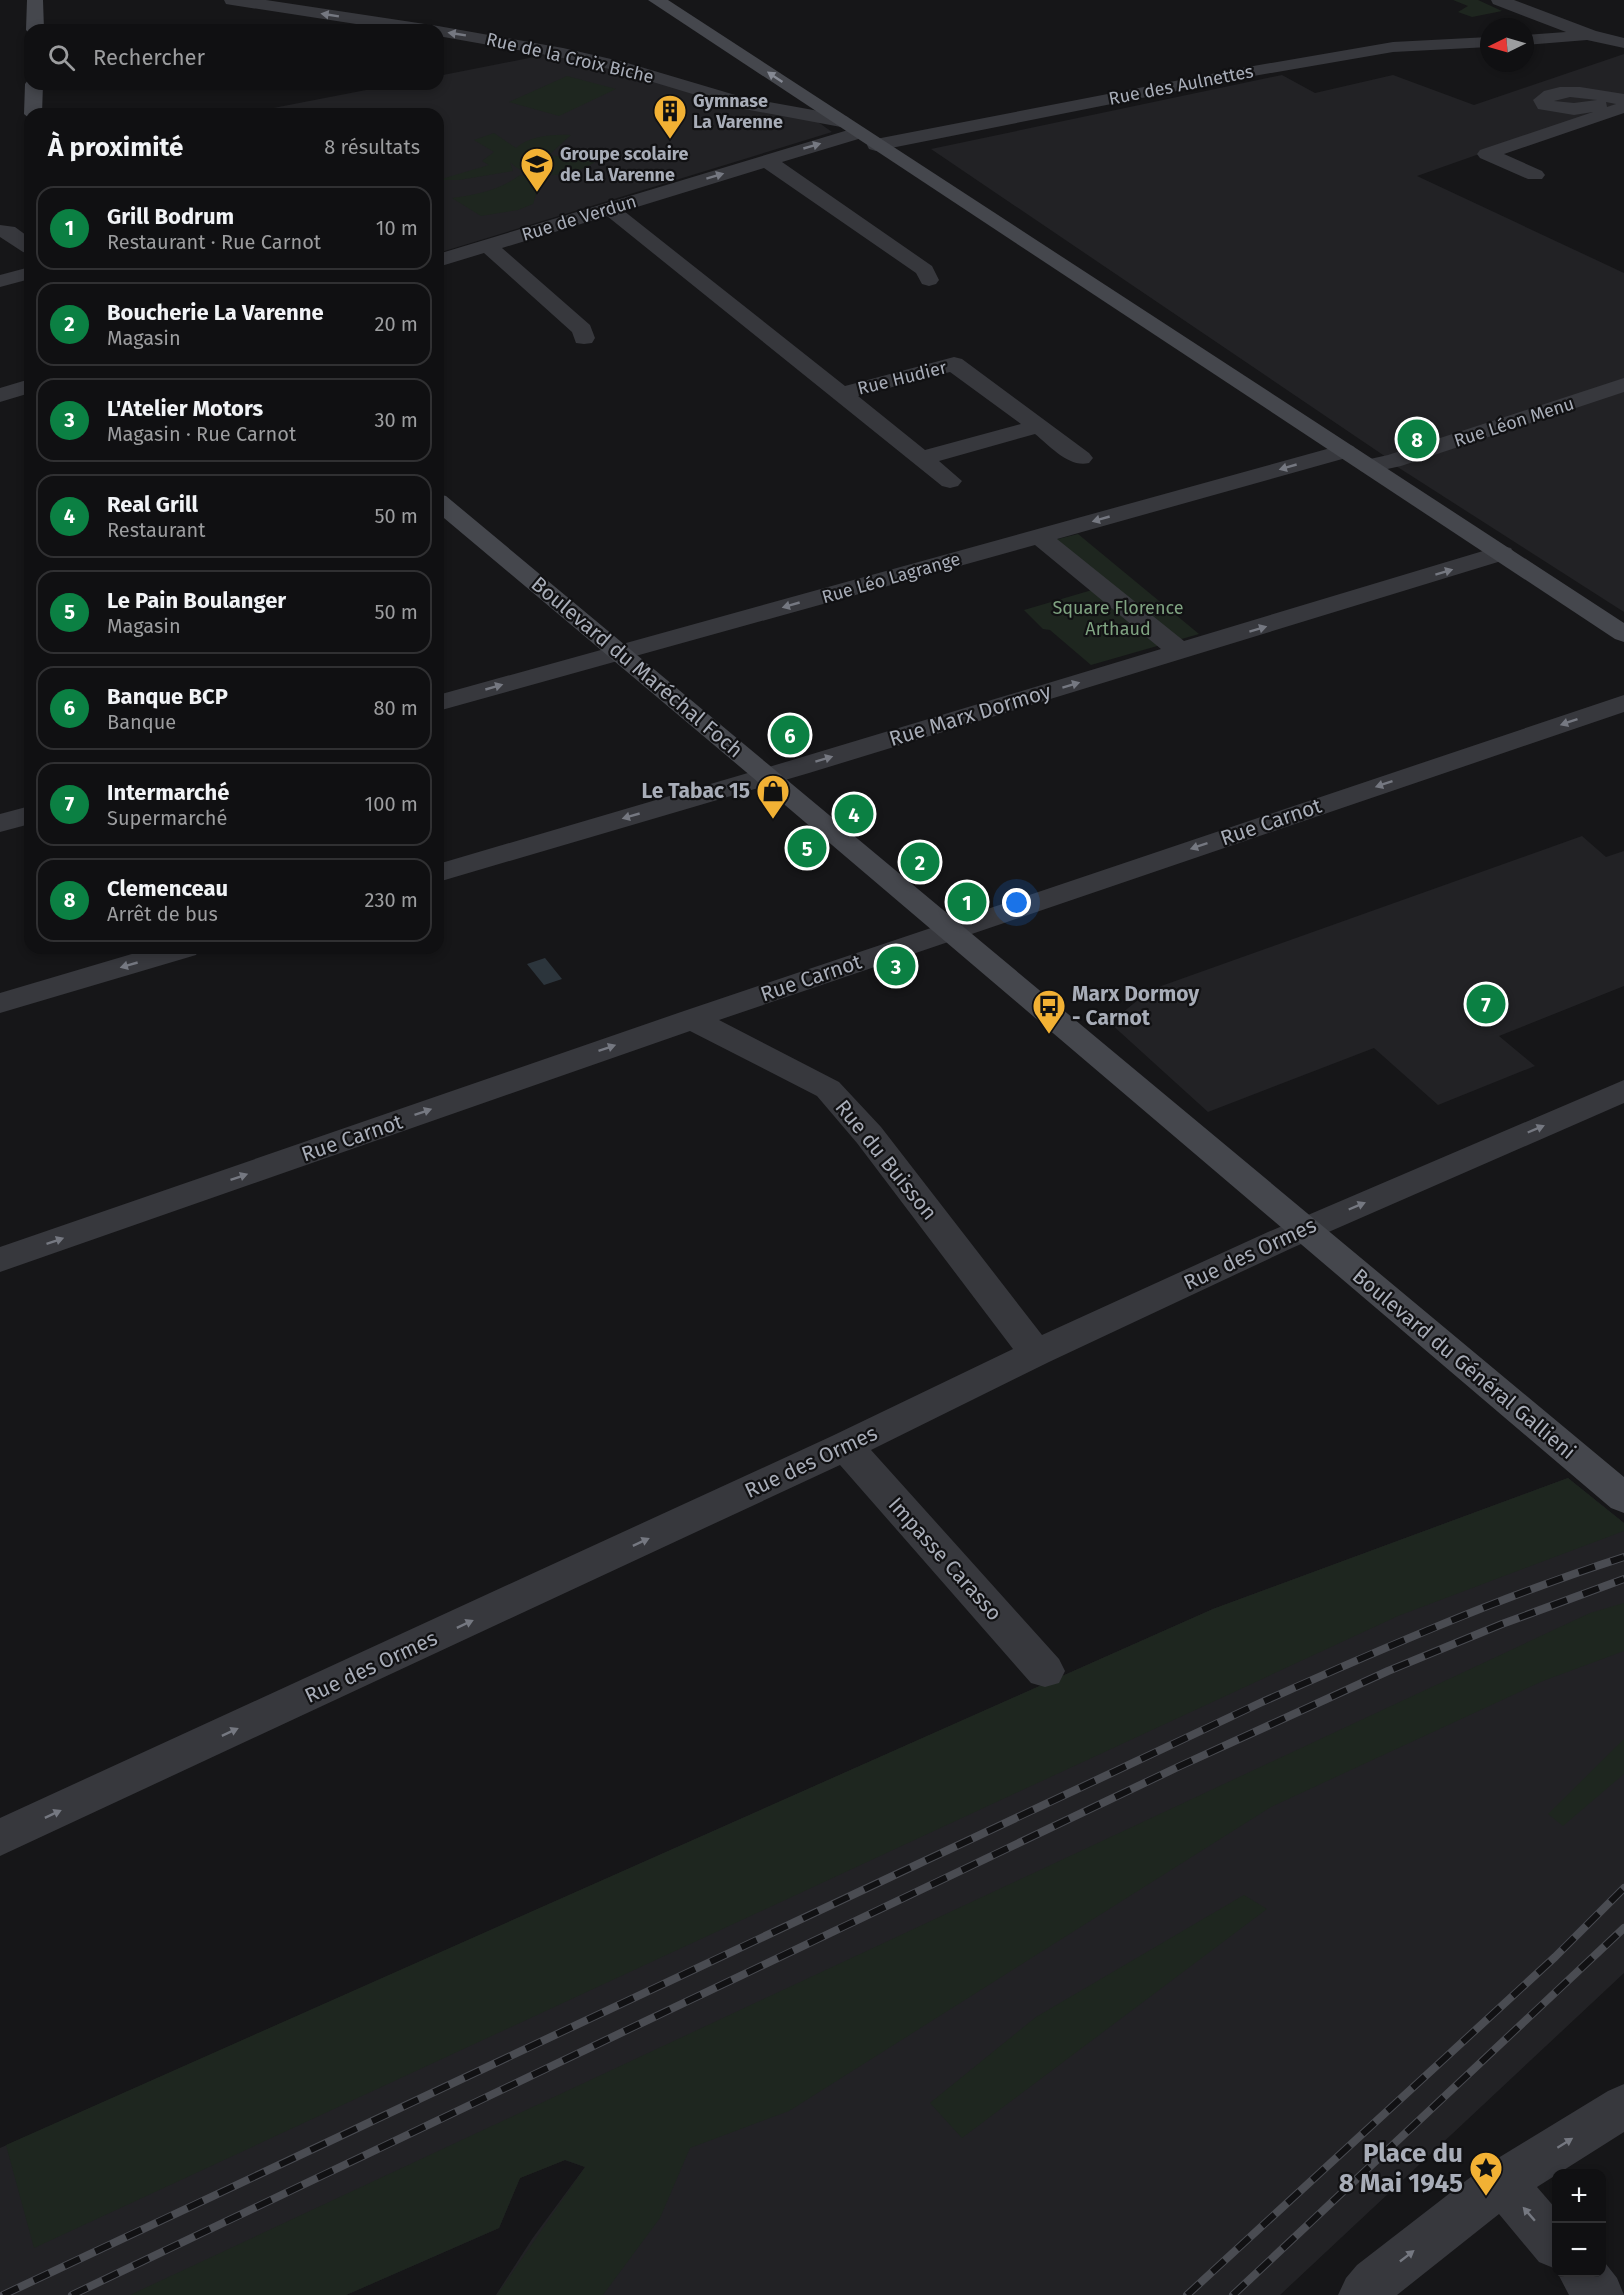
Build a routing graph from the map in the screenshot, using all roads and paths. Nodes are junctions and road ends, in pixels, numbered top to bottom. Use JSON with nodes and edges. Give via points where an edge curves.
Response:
{"nodes":[{"id":1,"x":35,"y":0,"type":"edge"},
{"id":2,"x":232,"y":0,"type":"edge"},
{"id":3,"x":656,"y":0,"type":"edge"},
{"id":4,"x":1499,"y":0,"type":"edge"},
{"id":5,"x":35,"y":24,"type":"edge"},
{"id":6,"x":390,"y":24,"type":"edge"},
{"id":7,"x":1624,"y":27,"type":"edge"},
{"id":8,"x":444,"y":32,"type":"edge"},
{"id":9,"x":1590,"y":35,"type":"junction"},
{"id":10,"x":1534,"y":39,"type":"edge"},
{"id":11,"x":1480,"y":42,"type":"edge"},
{"id":12,"x":1624,"y":43,"type":"edge"},
{"id":13,"x":34,"y":90,"type":"edge"},
{"id":14,"x":1623,"y":101,"type":"edge"},
{"id":15,"x":33,"y":108,"type":"edge"},
{"id":16,"x":841,"y":121,"type":"junction"},
{"id":17,"x":858,"y":133,"type":"junction"},
{"id":18,"x":876,"y":145,"type":"junction"},
{"id":19,"x":765,"y":160,"type":"junction"},
{"id":20,"x":1535,"y":175,"type":"dead end"},
{"id":21,"x":609,"y":208,"type":"junction"},
{"id":22,"x":0,"y":231,"type":"edge"},
{"id":23,"x":24,"y":243,"type":"edge"},
{"id":24,"x":488,"y":246,"type":"junction"},
{"id":25,"x":444,"y":259,"type":"edge"},
{"id":26,"x":24,"y":275,"type":"edge"},
{"id":27,"x":928,"y":280,"type":"dead end"},
{"id":28,"x":0,"y":281,"type":"edge"},
{"id":29,"x":584,"y":338,"type":"dead end"},
{"id":30,"x":1624,"y":385,"type":"edge"},
{"id":31,"x":24,"y":388,"type":"edge"},
{"id":32,"x":841,"y":394,"type":"junction"},
{"id":33,"x":0,"y":395,"type":"edge"},
{"id":34,"x":1039,"y":426,"type":"junction"},
{"id":35,"x":1345,"y":451,"type":"junction"},
{"id":36,"x":922,"y":458,"type":"junction"},
{"id":37,"x":1081,"y":458,"type":"dead end"},
{"id":38,"x":1368,"y":466,"type":"junction"},
{"id":39,"x":950,"y":481,"type":"dead end"},
{"id":40,"x":444,"y":506,"type":"edge"},
{"id":41,"x":1039,"y":536,"type":"junction"},
{"id":42,"x":1502,"y":553,"type":"junction"},
{"id":43,"x":1624,"y":634,"type":"edge"},
{"id":44,"x":1180,"y":652,"type":"junction"},
{"id":45,"x":620,"y":653,"type":"junction"},
{"id":46,"x":444,"y":701,"type":"edge"},
{"id":47,"x":1624,"y":703,"type":"edge"},
{"id":48,"x":768,"y":776,"type":"junction"},
{"id":49,"x":24,"y":817,"type":"edge"},
{"id":50,"x":0,"y":823,"type":"edge"},
{"id":51,"x":444,"y":871,"type":"edge"},
{"id":52,"x":950,"y":930,"type":"junction"},
{"id":53,"x":165,"y":954,"type":"edge"},
{"id":54,"x":0,"y":1003,"type":"edge"},
{"id":55,"x":692,"y":1019,"type":"junction"},
{"id":56,"x":1624,"y":1091,"type":"edge"},
{"id":57,"x":1303,"y":1229,"type":"junction"},
{"id":58,"x":0,"y":1260,"type":"edge"},
{"id":59,"x":1036,"y":1353,"type":"junction"},
{"id":60,"x":845,"y":1446,"type":"junction"},
{"id":61,"x":1624,"y":1498,"type":"edge"},
{"id":62,"x":1045,"y":1671,"type":"dead end"},
{"id":63,"x":0,"y":1838,"type":"edge"},
{"id":64,"x":1624,"y":2106,"type":"edge"},
{"id":65,"x":1502,"y":2182,"type":"junction"},
{"id":66,"x":1552,"y":2239,"type":"edge"},
{"id":67,"x":1585,"y":2277,"type":"edge"},
{"id":68,"x":1363,"y":2295,"type":"edge"},
{"id":69,"x":1600,"y":2295,"type":"edge"}],
"edges":[{"from":1,"to":5,"type":"main road"},
{"from":6,"to":2,"type":"street","one_way":true},
{"from":16,"to":3,"type":"main road","one_way":true},
{"from":4,"to":9,"type":"street"},
{"from":7,"to":9,"type":"street"},
{"from":16,"to":8,"type":"street","name":"Rue de la Croix Biche","one_way":true,"via":[[739,102],[563,53]]},
{"from":9,"to":10,"type":"street"},
{"from":9,"to":12,"type":"street"},
{"from":11,"to":18,"type":"street","name":"Rue des Aulnettes","via":[[1394,47]]},
{"from":13,"to":15,"type":"main road"},
{"from":14,"to":20,"type":"street","via":[[1487,154]]},
{"from":16,"to":17,"type":"main road"},
{"from":17,"to":18,"type":"main road"},
{"from":19,"to":17,"type":"street","name":"Rue de Verdun","one_way":true},
{"from":18,"to":35,"type":"main road"},
{"from":21,"to":19,"type":"street","name":"Rue de Verdun","one_way":true},
{"from":19,"to":27,"type":"street","via":[[926,270]]},
{"from":21,"to":24,"type":"street","name":"Rue de Verdun"},
{"from":21,"to":32,"type":"street","name":"Rue Hudier"},
{"from":22,"to":23,"type":"street","via":[[8,231]]},
{"from":24,"to":25,"type":"street","name":"Rue de Verdun"},
{"from":24,"to":29,"type":"street","via":[[582,330]]},
{"from":26,"to":28,"type":"street"},
{"from":30,"to":38,"type":"street","name":"Rue Léon Menu","via":[[1394,461]]},
{"from":31,"to":33,"type":"street"},
{"from":32,"to":34,"type":"street","name":"Rue Hudier","via":[[932,360],[954,364]]},
{"from":32,"to":36,"type":"street","name":"Rue Hudier"},
{"from":34,"to":36,"type":"street"},
{"from":34,"to":37,"type":"street","name":"Rue Hudier"},
{"from":35,"to":38,"type":"main road"},
{"from":35,"to":41,"type":"street","name":"Rue Léo Lagrange","one_way":true},
{"from":36,"to":39,"type":"street","name":"Rue Hudier"},
{"from":38,"to":42,"type":"main road"},
{"from":40,"to":45,"type":"main road","name":"Boulevard du Maréchal Foch"},
{"from":41,"to":44,"type":"street"},
{"from":41,"to":45,"type":"street","name":"Rue Léo Lagrange","one_way":true},
{"from":42,"to":43,"type":"main road"},
{"from":44,"to":42,"type":"street","name":"Rue Marx Dormoy","one_way":true},
{"from":48,"to":44,"type":"street","name":"Rue Marx Dormoy","one_way":true},
{"from":46,"to":45,"type":"street","name":"Rue Léo Lagrange","one_way":true},
{"from":45,"to":48,"type":"main road","name":"Boulevard du Maréchal Foch"},
{"from":47,"to":52,"type":"street","name":"Rue Carnot","one_way":true},
{"from":48,"to":51,"type":"street","name":"Rue Marx Dormoy","one_way":true},
{"from":48,"to":52,"type":"main road","name":"Boulevard du Maréchal Foch"},
{"from":49,"to":50,"type":"street"},
{"from":52,"to":55,"type":"street","name":"Rue Carnot"},
{"from":52,"to":57,"type":"main road","name":"Boulevard du Maréchal Foch"},
{"from":53,"to":54,"type":"street","one_way":true},
{"from":58,"to":55,"type":"street","name":"Rue Carnot","one_way":true},
{"from":55,"to":59,"type":"street","name":"Rue du Buisson","via":[[828,1089],[869,1135]]},
{"from":57,"to":56,"type":"street","name":"Rue des Ormes","one_way":true},
{"from":57,"to":59,"type":"street","name":"Rue des Ormes"},
{"from":57,"to":61,"type":"main road","name":"Boulevard du Général Gallieni"},
{"from":59,"to":60,"type":"street","name":"Rue des Ormes"},
{"from":60,"to":62,"type":"street","name":"Impasse Carasso"},
{"from":63,"to":60,"type":"street","name":"Rue des Ormes","one_way":true},
{"from":65,"to":64,"type":"street","one_way":true},
{"from":66,"to":65,"type":"street","one_way":true},
{"from":68,"to":65,"type":"street","one_way":true,"via":[[1374,2282]]},
{"from":67,"to":69,"type":"street"}]}
